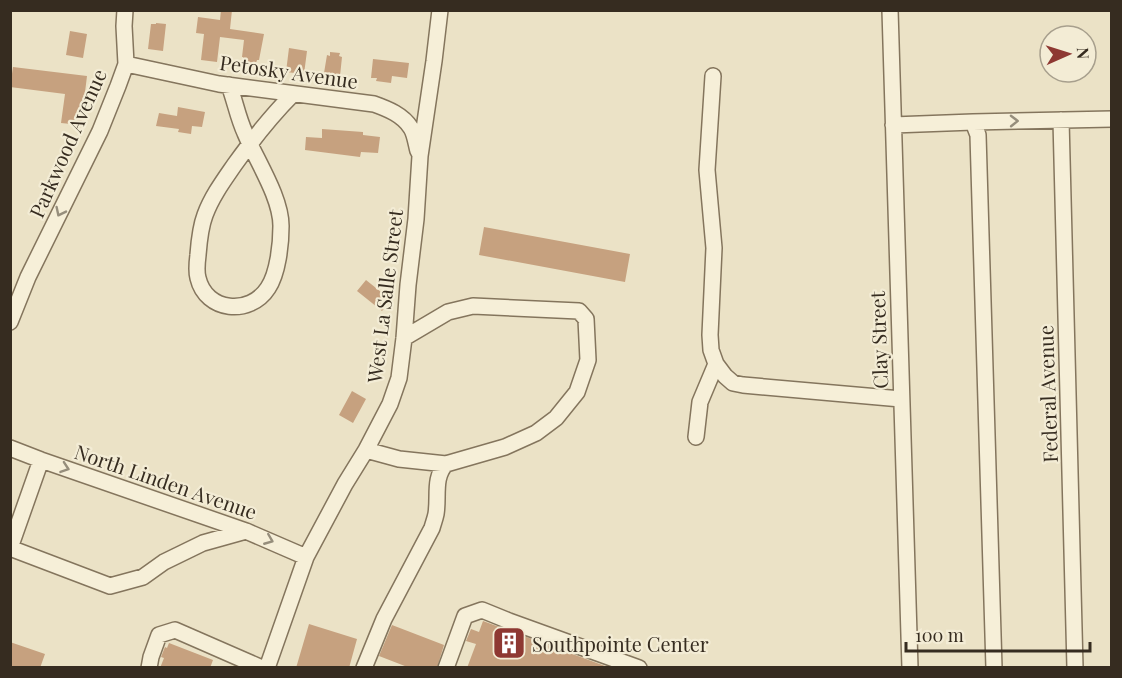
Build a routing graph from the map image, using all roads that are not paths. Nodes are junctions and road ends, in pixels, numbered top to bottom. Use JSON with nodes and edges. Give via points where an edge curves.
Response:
{"nodes":[{"id":1,"x":125,"y":10,"type":"edge"},
{"id":2,"x":440,"y":10,"type":"edge"},
{"id":3,"x":890,"y":10,"type":"edge"},
{"id":4,"x":126,"y":64,"type":"junction"},
{"id":5,"x":713,"y":76,"type":"dead end"},
{"id":6,"x":229,"y":86,"type":"junction"},
{"id":7,"x":293,"y":94,"type":"junction"},
{"id":8,"x":1061,"y":120,"type":"junction"},
{"id":9,"x":1112,"y":120,"type":"edge"},
{"id":10,"x":973,"y":122,"type":"junction"},
{"id":11,"x":892,"y":125,"type":"junction"},
{"id":12,"x":250,"y":144,"type":"junction"},
{"id":13,"x":420,"y":156,"type":"junction"},
{"id":14,"x":10,"y":322,"type":"edge"},
{"id":15,"x":404,"y":338,"type":"junction"},
{"id":16,"x":716,"y":364,"type":"junction"},
{"id":17,"x":901,"y":399,"type":"junction"},
{"id":18,"x":696,"y":437,"type":"dead end"},
{"id":19,"x":10,"y":448,"type":"edge"},
{"id":20,"x":366,"y":450,"type":"junction"},
{"id":21,"x":41,"y":460,"type":"junction"},
{"id":22,"x":446,"y":464,"type":"junction"},
{"id":23,"x":246,"y":531,"type":"junction"},
{"id":24,"x":10,"y":548,"type":"edge"},
{"id":25,"x":306,"y":557,"type":"junction"},
{"id":26,"x":149,"y":668,"type":"edge"},
{"id":27,"x":264,"y":668,"type":"edge"},
{"id":28,"x":364,"y":668,"type":"edge"},
{"id":29,"x":446,"y":668,"type":"edge"},
{"id":30,"x":639,"y":668,"type":"edge"},
{"id":31,"x":910,"y":668,"type":"edge"},
{"id":32,"x":994,"y":668,"type":"edge"},
{"id":33,"x":1075,"y":668,"type":"edge"}],
"edges":[{"from":1,"to":4,"type":"street","name":"Parkwood Avenue"},
{"from":2,"to":13,"type":"street","name":"West La Salle Street"},
{"from":3,"to":11,"type":"street","name":"Clay Street"},
{"from":4,"to":6,"type":"street","name":"Petosky Avenue"},
{"from":4,"to":14,"type":"street","name":"Parkwood Avenue","one_way":true,"via":[[100,131]]},
{"from":5,"to":16,"type":"street","via":[[707,170],[714,248],[710,335]]},
{"from":6,"to":7,"type":"street","name":"Petosky Avenue"},
{"from":6,"to":12,"type":"street"},
{"from":7,"to":12,"type":"street"},
{"from":7,"to":13,"type":"street","name":"Petosky Avenue","via":[[389,109],[411,128]]},
{"from":8,"to":9,"type":"street"},
{"from":10,"to":8,"type":"street","one_way":true},
{"from":8,"to":33,"type":"street","name":"Federal Avenue"},
{"from":10,"to":11,"type":"street"},
{"from":10,"to":32,"type":"street","via":[[978,135]]},
{"from":11,"to":17,"type":"street","name":"Clay Street"},
{"from":12,"to":12,"type":"street","via":[[279,206],[277,268],[270,285],[255,302],[228,307],[204,293],[198,279],[199,238],[214,194]]},
{"from":13,"to":15,"type":"street","name":"West La Salle Street"},
{"from":15,"to":20,"type":"street","name":"West La Salle Street","via":[[399,378]]},
{"from":15,"to":22,"type":"street","via":[[448,312],[473,306],[579,311],[586,319],[588,360],[577,392],[556,418],[536,433],[505,447]]},
{"from":16,"to":17,"type":"street","via":[[733,383],[743,385]]},
{"from":16,"to":18,"type":"street","via":[[700,402]]},
{"from":17,"to":31,"type":"street","name":"Clay Street"},
{"from":19,"to":21,"type":"street","name":"North Linden Avenue"},
{"from":20,"to":22,"type":"street","via":[[399,459]]},
{"from":20,"to":25,"type":"street","name":"West La Salle Street"},
{"from":21,"to":23,"type":"street","name":"North Linden Avenue","one_way":true},
{"from":21,"to":24,"type":"street"},
{"from":22,"to":28,"type":"street","via":[[437,480],[432,528],[384,619]]},
{"from":23,"to":24,"type":"street","via":[[203,543],[142,577],[110,586]]},
{"from":23,"to":25,"type":"street","name":"North Linden Avenue","one_way":true},
{"from":25,"to":27,"type":"street","name":"West La Salle Street"},
{"from":26,"to":27,"type":"street","via":[[159,635],[175,630]]},
{"from":29,"to":30,"type":"street","via":[[465,616],[482,610]]}]}
